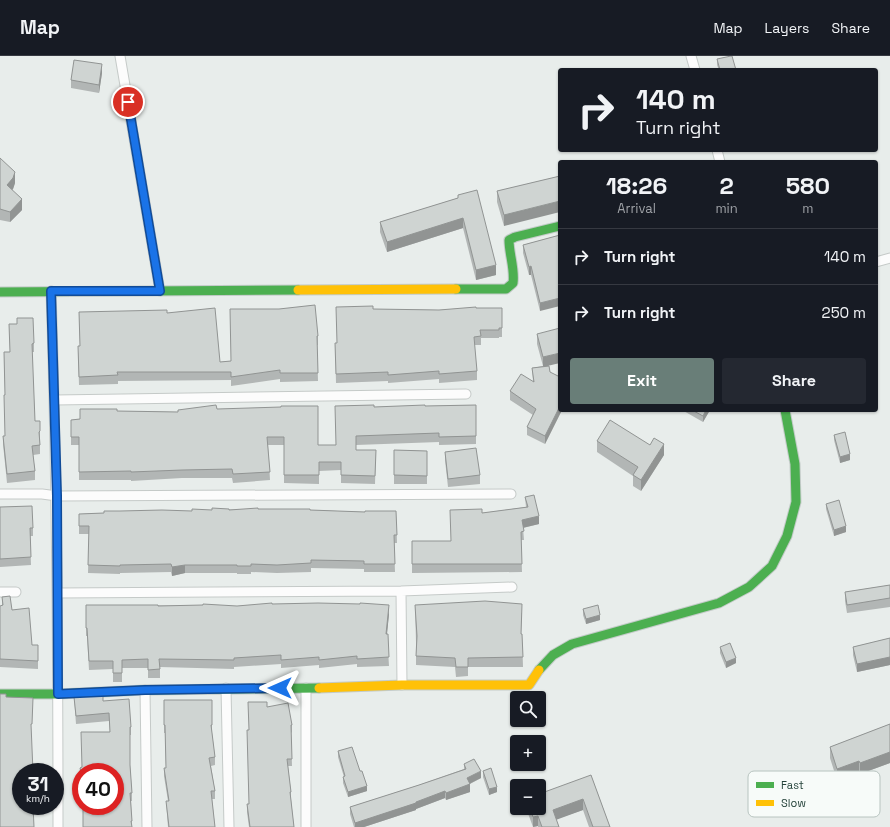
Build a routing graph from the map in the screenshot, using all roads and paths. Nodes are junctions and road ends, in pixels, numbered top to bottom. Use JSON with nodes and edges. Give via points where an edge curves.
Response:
{"nodes":[{"id":1,"x":120,"y":56,"type":"edge"},
{"id":2,"x":691,"y":56,"type":"edge"},
{"id":3,"x":694,"y":68,"type":"edge"},
{"id":4,"x":558,"y":226,"type":"edge"},
{"id":5,"x":890,"y":258,"type":"edge"},
{"id":6,"x":878,"y":261,"type":"edge"},
{"id":7,"x":51,"y":291,"type":"junction"},
{"id":8,"x":160,"y":291,"type":"junction"},
{"id":9,"x":0,"y":292,"type":"edge"},
{"id":10,"x":466,"y":394,"type":"dead end"},
{"id":11,"x":55,"y":400,"type":"junction"},
{"id":12,"x":785,"y":412,"type":"edge"},
{"id":13,"x":0,"y":494,"type":"edge"},
{"id":14,"x":510,"y":494,"type":"dead end"},
{"id":15,"x":57,"y":496,"type":"junction"},
{"id":16,"x":512,"y":587,"type":"dead end"},
{"id":17,"x":401,"y":591,"type":"junction"},
{"id":18,"x":0,"y":592,"type":"edge"},
{"id":19,"x":16,"y":592,"type":"dead end"},
{"id":20,"x":57,"y":593,"type":"junction"},
{"id":21,"x":402,"y":685,"type":"junction"},
{"id":22,"x":226,"y":688,"type":"junction"},
{"id":23,"x":306,"y":688,"type":"junction"},
{"id":24,"x":145,"y":690,"type":"junction"},
{"id":25,"x":0,"y":694,"type":"edge"},
{"id":26,"x":58,"y":694,"type":"junction"},
{"id":27,"x":58,"y":827,"type":"edge"},
{"id":28,"x":147,"y":827,"type":"edge"},
{"id":29,"x":229,"y":827,"type":"edge"},
{"id":30,"x":306,"y":827,"type":"edge"}],
"edges":[{"from":1,"to":8,"type":"street"},
{"from":2,"to":3,"type":"street"},
{"from":4,"to":8,"type":"street","via":[[509,240],[514,276],[506,289]]},
{"from":5,"to":6,"type":"street"},
{"from":7,"to":8,"type":"street"},
{"from":7,"to":9,"type":"street"},
{"from":7,"to":11,"type":"street"},
{"from":10,"to":11,"type":"street"},
{"from":11,"to":15,"type":"street"},
{"from":12,"to":21,"type":"street","via":[[796,464],[796,502],[787,536],[772,566],[749,587],[719,603],[572,644],[553,655],[529,685]]},
{"from":13,"to":15,"type":"street"},
{"from":14,"to":15,"type":"street"},
{"from":15,"to":20,"type":"street"},
{"from":16,"to":17,"type":"street"},
{"from":17,"to":20,"type":"street"},
{"from":17,"to":21,"type":"street"},
{"from":18,"to":19,"type":"street"},
{"from":20,"to":26,"type":"street"},
{"from":21,"to":23,"type":"street"},
{"from":22,"to":23,"type":"street"},
{"from":22,"to":24,"type":"street"},
{"from":22,"to":29,"type":"street"},
{"from":23,"to":30,"type":"street"},
{"from":24,"to":26,"type":"street"},
{"from":24,"to":28,"type":"street"},
{"from":25,"to":26,"type":"street"},
{"from":26,"to":27,"type":"street"}]}
